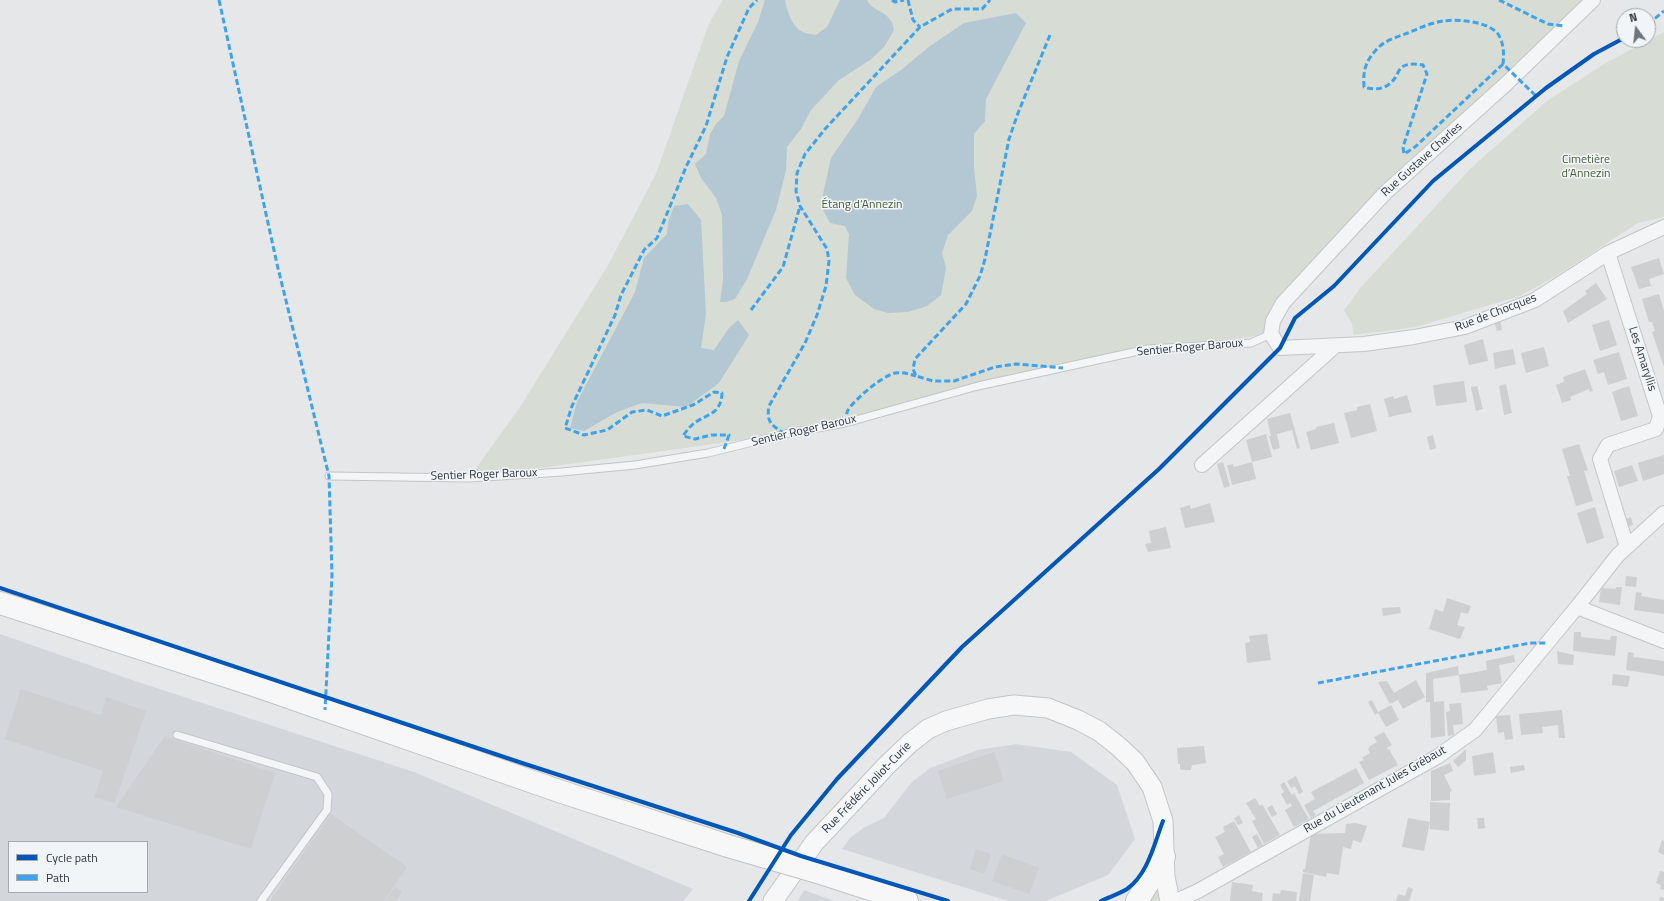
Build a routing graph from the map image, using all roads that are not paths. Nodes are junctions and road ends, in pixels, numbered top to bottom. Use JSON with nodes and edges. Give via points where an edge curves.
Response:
{"nodes":[{"id":1,"x":1593,"y":0,"type":"edge"},
{"id":2,"x":1664,"y":227,"type":"edge"},
{"id":3,"x":1608,"y":253,"type":"junction"},
{"id":4,"x":1271,"y":334,"type":"junction"},
{"id":5,"x":1334,"y":346,"type":"junction"},
{"id":6,"x":1202,"y":465,"type":"dead end"},
{"id":7,"x":329,"y":476,"type":"dead end"},
{"id":8,"x":1664,"y":512,"type":"edge"},
{"id":9,"x":1627,"y":547,"type":"junction"},
{"id":10,"x":0,"y":603,"type":"edge"},
{"id":11,"x":1577,"y":607,"type":"junction"},
{"id":12,"x":1664,"y":640,"type":"edge"},
{"id":13,"x":177,"y":735,"type":"dead end"},
{"id":14,"x":1164,"y":858,"type":"junction"},
{"id":15,"x":261,"y":901,"type":"edge"},
{"id":16,"x":773,"y":901,"type":"edge"},
{"id":17,"x":907,"y":901,"type":"edge"},
{"id":18,"x":1136,"y":901,"type":"edge"},
{"id":19,"x":1170,"y":901,"type":"edge"},
{"id":20,"x":1176,"y":901,"type":"edge"}],
"edges":[{"from":1,"to":4,"type":"street","name":"Rue Gustave Charles","via":[[1506,84],[1385,193],[1283,302],[1272,321]]},
{"from":2,"to":3,"type":"street","name":"Rue de Chocques"},
{"from":3,"to":5,"type":"street","name":"Rue de Chocques","via":[[1535,300],[1465,327],[1414,337]]},
{"from":3,"to":9,"type":"street","name":"Les Amaryllis","via":[[1660,416],[1656,430],[1608,445],[1600,459]]},
{"from":4,"to":5,"type":"street","name":"Rue de Chocques","via":[[1280,348]]},
{"from":4,"to":7,"type":"lane","name":"Sentier Roger Baroux","via":[[1251,343],[1148,349],[978,386],[845,423],[785,434],[708,453],[635,465],[469,478]]},
{"from":5,"to":6,"type":"street"},
{"from":8,"to":9,"type":"street","name":"Rue du Lieutenant Jules Grébaut"},
{"from":9,"to":11,"type":"street","name":"Rue du Lieutenant Jules Grébaut"},
{"from":10,"to":17,"type":"main road","bridge":true,"via":[[258,687],[562,792]]},
{"from":11,"to":12,"type":"street"},
{"from":11,"to":20,"type":"street","name":"Rue du Lieutenant Jules Grébaut","via":[[1474,730],[1437,757]]},
{"from":13,"to":15,"type":"lane","via":[[317,777],[328,794],[327,810]]},
{"from":14,"to":16,"type":"street","name":"Rue Frédéric Joliot-Curie","via":[[1162,821],[1152,788],[1135,762],[1099,731],[1078,720],[1048,708],[1014,704],[946,721],[928,729],[910,743],[814,842]]},
{"from":14,"to":18,"type":"main road"},
{"from":14,"to":19,"type":"street","name":"Rue Frédéric Joliot-Curie"}]}
